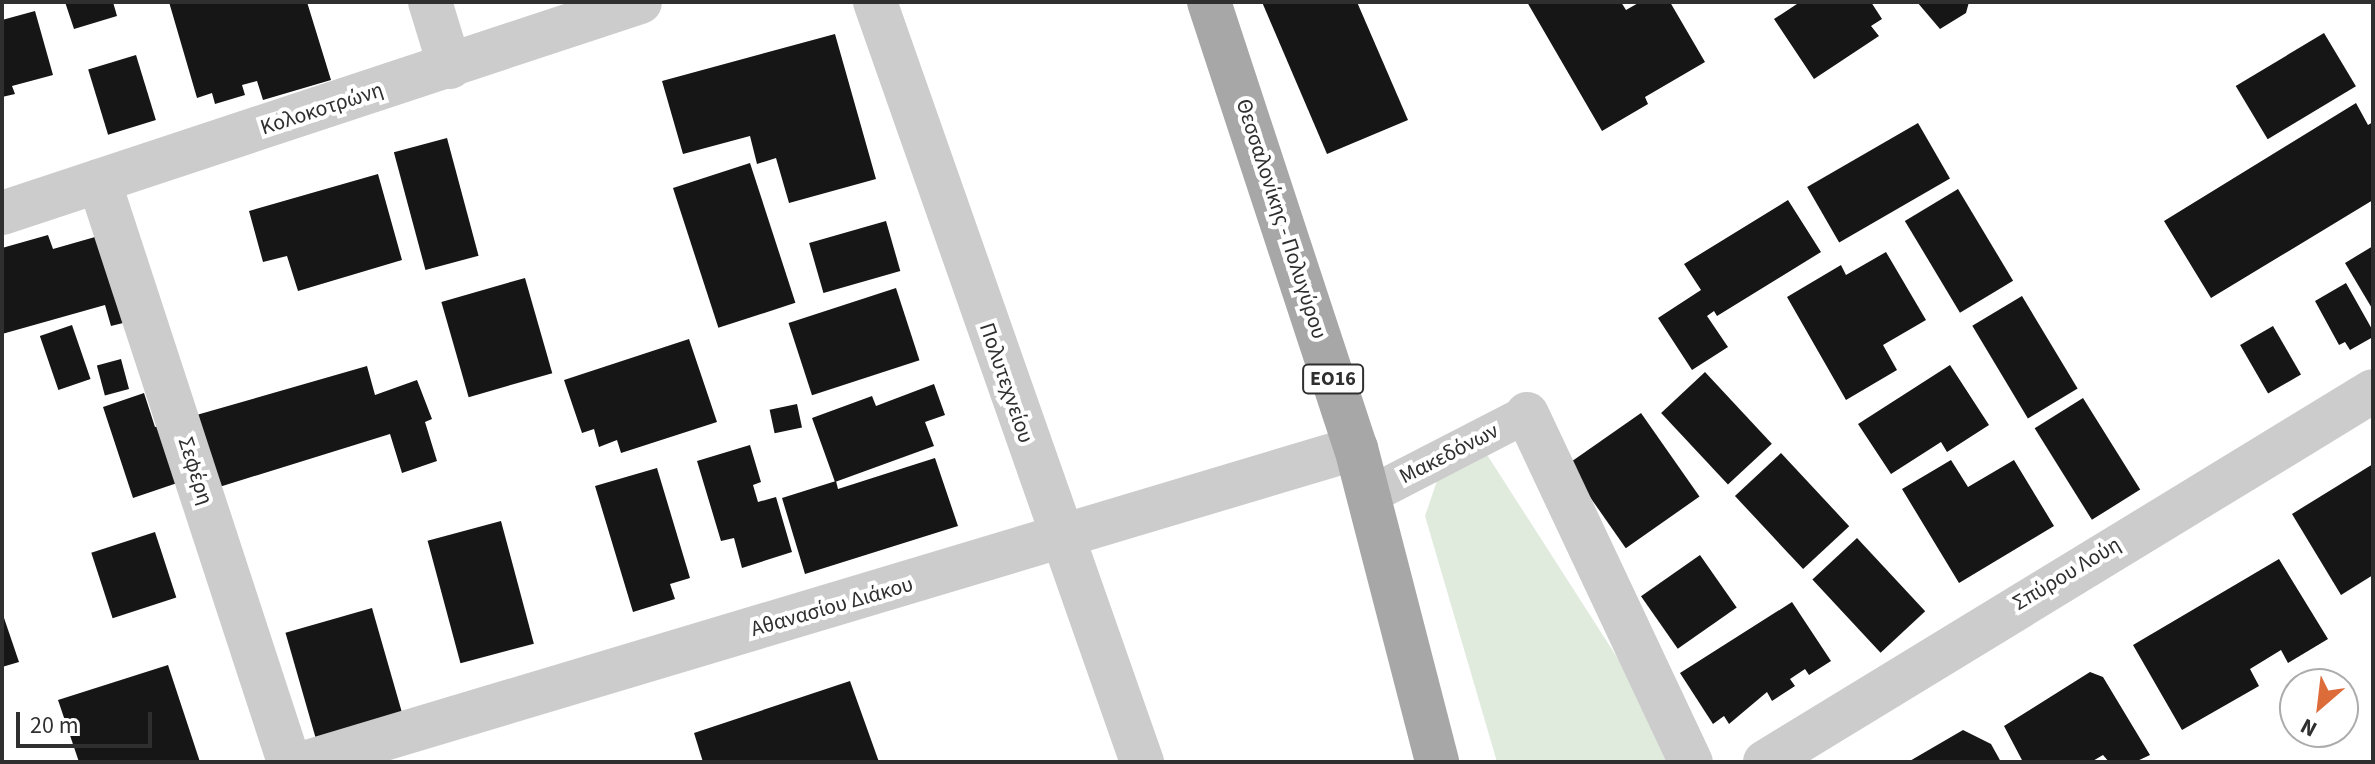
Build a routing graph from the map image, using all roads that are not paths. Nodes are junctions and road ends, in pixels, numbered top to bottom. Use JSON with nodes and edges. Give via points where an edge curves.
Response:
{"nodes":[{"id":1,"x":430,"y":2,"type":"edge"},
{"id":2,"x":640,"y":2,"type":"edge"},
{"id":3,"x":875,"y":2,"type":"edge"},
{"id":4,"x":1209,"y":2,"type":"edge"},
{"id":5,"x":450,"y":67,"type":"junction"},
{"id":6,"x":99,"y":181,"type":"junction"},
{"id":7,"x":2,"y":213,"type":"edge"},
{"id":8,"x":2373,"y":391,"type":"edge"},
{"id":9,"x":1527,"y":414,"type":"joint"},
{"id":10,"x":1356,"y":448,"type":"junction"},
{"id":11,"x":1370,"y":495,"type":"junction"},
{"id":12,"x":1061,"y":540,"type":"junction"},
{"id":13,"x":289,"y":762,"type":"edge"},
{"id":14,"x":307,"y":762,"type":"edge"},
{"id":15,"x":1142,"y":762,"type":"edge"},
{"id":16,"x":1437,"y":762,"type":"edge"},
{"id":17,"x":1691,"y":762,"type":"edge"},
{"id":18,"x":1765,"y":762,"type":"edge"}],
"edges":[{"from":1,"to":5,"type":"street"},
{"from":2,"to":5,"type":"street","name":"Κολοκοτρώνη"},
{"from":3,"to":12,"type":"street","name":"Πολυτεχνείου"},
{"from":4,"to":10,"type":"main road","name":"Θεσσαλονίκης - Πολυγύρου","number":"ΕΟ16"},
{"from":5,"to":6,"type":"street","name":"Κολοκοτρώνη"},
{"from":6,"to":7,"type":"street","name":"Κολοκοτρώνη"},
{"from":6,"to":13,"type":"street","name":"Σεφέρη"},
{"from":8,"to":18,"type":"street","name":"Σπύρου Λούη"},
{"from":9,"to":11,"type":"street","name":"Μακεδόνων"},
{"from":9,"to":17,"type":"street"},
{"from":10,"to":11,"type":"main road","name":"Θεσσαλονίκης - Πολυγύρου","number":"ΕΟ16"},
{"from":10,"to":12,"type":"street","name":"Αθανασίου Διάκου"},
{"from":11,"to":16,"type":"main road","name":"Θεσσαλονίκης - Πολυγύρου","number":"ΕΟ16"},
{"from":12,"to":14,"type":"street","name":"Αθανασίου Διάκου"},
{"from":12,"to":15,"type":"street","name":"Πολυτεχνείου"}]}
